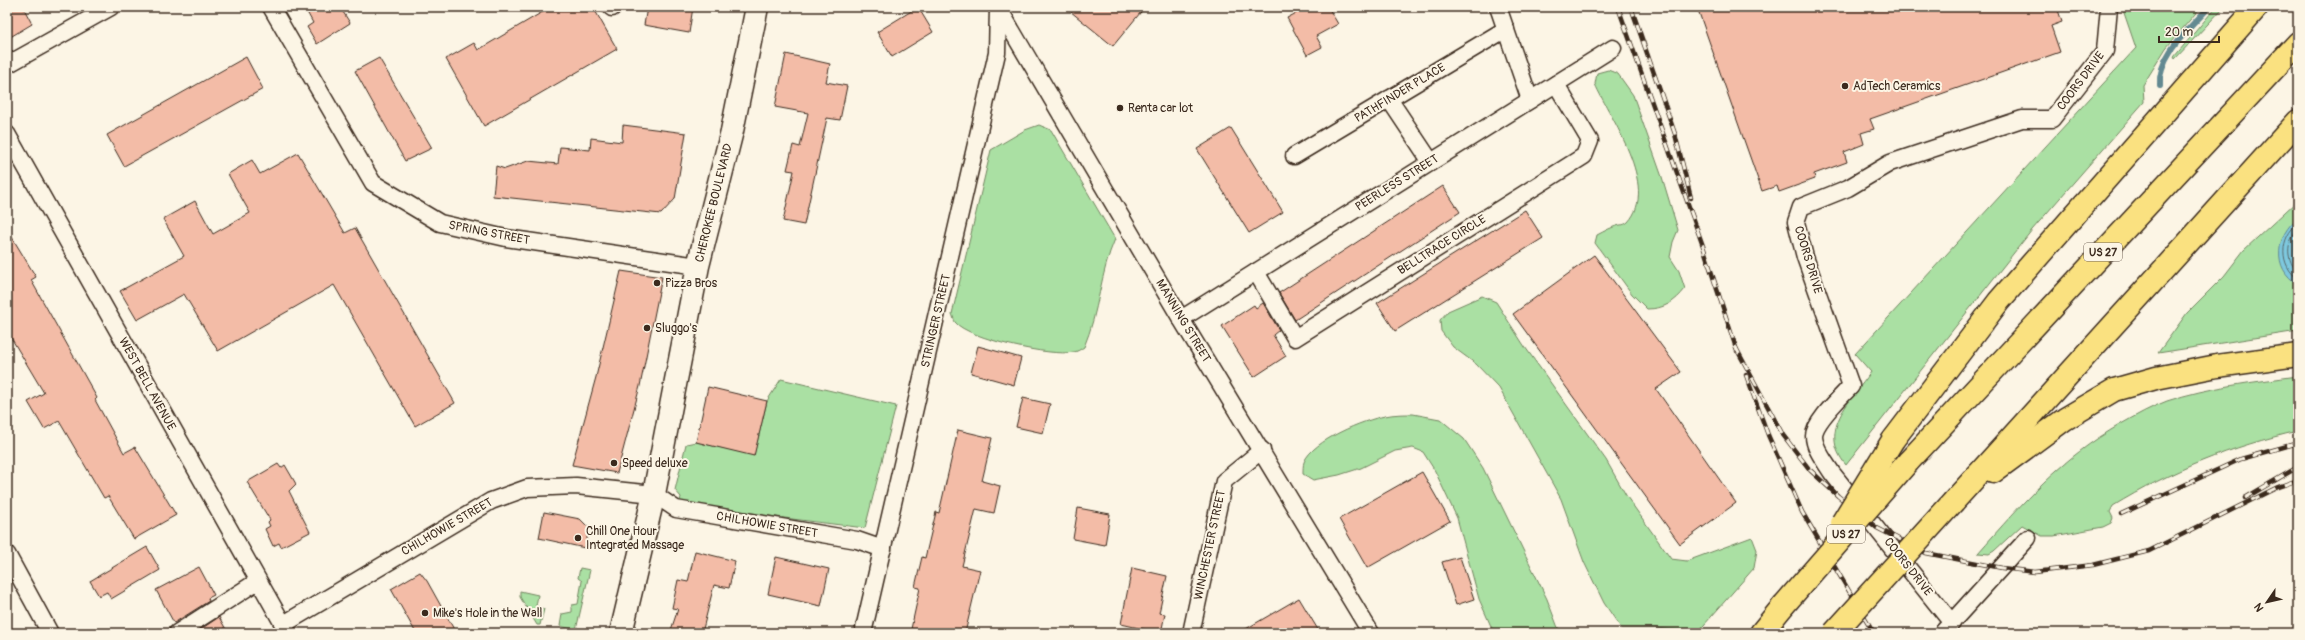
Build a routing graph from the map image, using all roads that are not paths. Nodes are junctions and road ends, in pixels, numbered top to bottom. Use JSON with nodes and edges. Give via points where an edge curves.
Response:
{"nodes":[{"id":1,"x":111,"y":7,"type":"edge"},
{"id":2,"x":271,"y":7,"type":"edge"},
{"id":3,"x":757,"y":7,"type":"edge"},
{"id":4,"x":998,"y":7,"type":"edge"},
{"id":5,"x":1498,"y":7,"type":"edge"},
{"id":6,"x":2109,"y":7,"type":"edge"},
{"id":7,"x":2257,"y":7,"type":"edge"},
{"id":8,"x":1506,"y":30,"type":"junction"},
{"id":9,"x":2298,"y":43,"type":"edge"},
{"id":10,"x":1613,"y":48,"type":"dead end"},
{"id":11,"x":7,"y":65,"type":"edge"},
{"id":12,"x":1556,"y":84,"type":"junction"},
{"id":13,"x":1390,"y":99,"type":"junction"},
{"id":14,"x":1530,"y":100,"type":"junction"},
{"id":15,"x":2298,"y":121,"type":"edge"},
{"id":16,"x":7,"y":134,"type":"edge"},
{"id":17,"x":1294,"y":156,"type":"dead end"},
{"id":18,"x":1431,"y":162,"type":"junction"},
{"id":19,"x":698,"y":266,"type":"junction"},
{"id":20,"x":1256,"y":272,"type":"junction"},
{"id":21,"x":1181,"y":319,"type":"junction"},
{"id":22,"x":2298,"y":355,"type":"edge"},
{"id":23,"x":1262,"y":450,"type":"junction"},
{"id":24,"x":654,"y":494,"type":"junction"},
{"id":25,"x":1954,"y":501,"type":"junction"},
{"id":26,"x":2028,"y":538,"type":"dead end"},
{"id":27,"x":883,"y":548,"type":"junction"},
{"id":28,"x":7,"y":554,"type":"edge"},
{"id":29,"x":258,"y":581,"type":"junction"},
{"id":30,"x":1805,"y":581,"type":"junction"},
{"id":31,"x":1947,"y":628,"type":"edge"},
{"id":32,"x":286,"y":629,"type":"edge"},
{"id":33,"x":50,"y":633,"type":"edge"},
{"id":34,"x":176,"y":633,"type":"edge"},
{"id":35,"x":621,"y":633,"type":"edge"},
{"id":36,"x":863,"y":633,"type":"edge"},
{"id":37,"x":1191,"y":633,"type":"edge"},
{"id":38,"x":1371,"y":633,"type":"edge"},
{"id":39,"x":1761,"y":633,"type":"edge"},
{"id":40,"x":1834,"y":633,"type":"edge"}],
"edges":[{"from":1,"to":11,"type":"street"},
{"from":2,"to":19,"type":"street","name":"SPRING STREET","via":[[373,183],[440,223],[506,238]]},
{"from":3,"to":19,"type":"main road","name":"CHEROKEE BOULEVARD","via":[[732,131]]},
{"from":4,"to":21,"type":"street","name":"MANNING STREET"},
{"from":4,"to":27,"type":"street","name":"STRINGER STREET","via":[[997,53]]},
{"from":5,"to":8,"type":"street"},
{"from":6,"to":31,"type":"street","name":"COORS DRIVE","via":[[2105,52],[2052,119],[2022,119],[1890,163],[1848,188],[1801,207],[1796,222],[1805,256],[1851,386],[1819,423],[1814,436],[1816,446],[1832,473]]},
{"from":7,"to":30,"type":"highway","bridge":true,"via":[[1999,301],[1892,440]]},
{"from":8,"to":13,"type":"street","name":"PATHFINDER PLACE"},
{"from":8,"to":14,"type":"street"},
{"from":9,"to":30,"type":"highway","number":"US 27","bridge":true,"via":[[1908,462]]},
{"from":10,"to":12,"type":"street","name":"PEERLESS STREET"},
{"from":12,"to":14,"type":"street","name":"PEERLESS STREET"},
{"from":12,"to":20,"type":"street","name":"BELLTRACE CIRCLE","via":[[1590,141],[1584,156],[1302,334],[1295,338]]},
{"from":13,"to":17,"type":"street","name":"PATHFINDER PLACE"},
{"from":13,"to":18,"type":"street"},
{"from":14,"to":18,"type":"street","name":"PEERLESS STREET"},
{"from":15,"to":25,"type":"highway"},
{"from":16,"to":29,"type":"street","name":"WEST BELL AVENUE"},
{"from":18,"to":20,"type":"street","name":"PEERLESS STREET"},
{"from":19,"to":24,"type":"main road","name":"CHEROKEE BOULEVARD"},
{"from":20,"to":21,"type":"street","name":"PEERLESS STREET"},
{"from":21,"to":23,"type":"street","name":"MANNING STREET"},
{"from":22,"to":25,"type":"highway","via":[[2202,369],[2114,390],[2065,419]]},
{"from":23,"to":37,"type":"street","name":"WINCHESTER STREET","via":[[1224,482]]},
{"from":23,"to":38,"type":"street","name":"MANNING STREET"},
{"from":24,"to":27,"type":"street","name":"CHILHOWIE STREET","via":[[676,509],[857,540]]},
{"from":24,"to":32,"type":"street","name":"CHILHOWIE STREET","via":[[576,486],[527,488],[491,501]]},
{"from":24,"to":35,"type":"main road","name":"CHEROKEE BOULEVARD"},
{"from":25,"to":40,"type":"highway","bridge":true},
{"from":26,"to":31,"type":"street"},
{"from":27,"to":36,"type":"street","name":"STRINGER STREET"},
{"from":28,"to":33,"type":"street"},
{"from":29,"to":32,"type":"street","name":"WEST BELL AVENUE"},
{"from":29,"to":34,"type":"street"},
{"from":30,"to":39,"type":"highway","number":"US 27","bridge":true}]}
